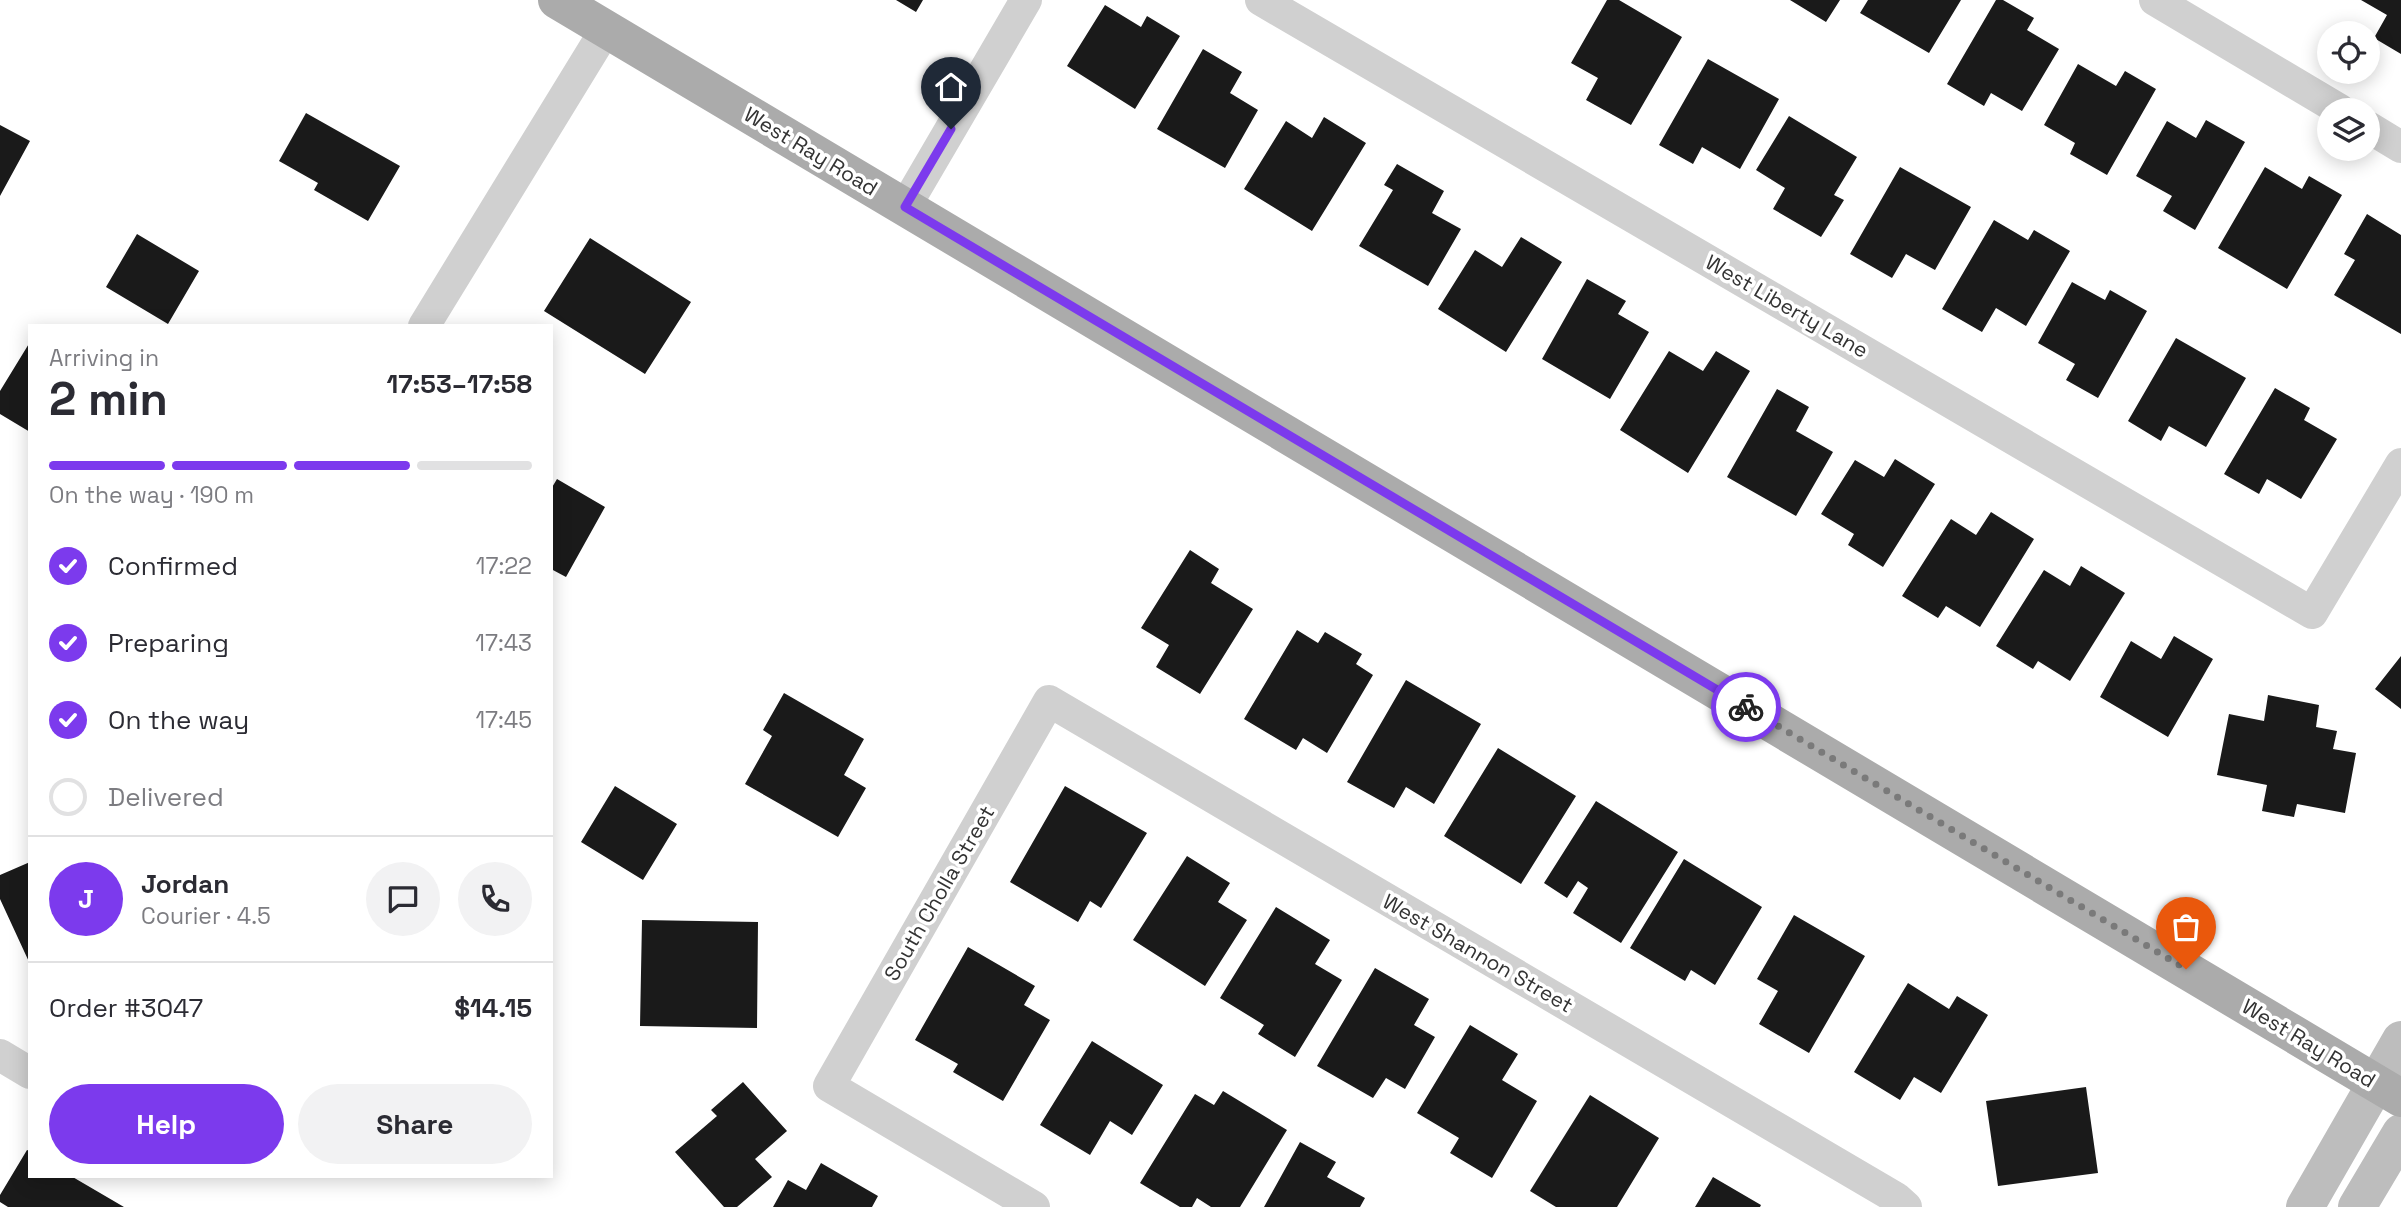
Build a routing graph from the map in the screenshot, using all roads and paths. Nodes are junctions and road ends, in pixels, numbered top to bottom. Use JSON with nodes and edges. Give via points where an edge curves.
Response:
{"nodes":[{"id":1,"x":557,"y":0,"type":"edge"},
{"id":2,"x":1026,"y":0,"type":"edge"},
{"id":3,"x":1261,"y":0,"type":"edge"},
{"id":4,"x":2155,"y":0,"type":"edge"},
{"id":5,"x":606,"y":29,"type":"junction"},
{"id":6,"x":2320,"y":98,"type":"edge"},
{"id":7,"x":2380,"y":134,"type":"edge"},
{"id":8,"x":2401,"y":147,"type":"edge"},
{"id":9,"x":905,"y":207,"type":"junction"},
{"id":10,"x":425,"y":324,"type":"edge"},
{"id":11,"x":2401,"y":464,"type":"edge"},
{"id":12,"x":1049,"y":701,"type":"joint"},
{"id":13,"x":2401,"y":1040,"type":"edge"},
{"id":14,"x":0,"y":1055,"type":"edge"},
{"id":15,"x":28,"y":1072,"type":"edge"},
{"id":16,"x":2388,"y":1090,"type":"edge"},
{"id":17,"x":2401,"y":1133,"type":"edge"},
{"id":18,"x":1034,"y":1207,"type":"edge"},
{"id":19,"x":1906,"y":1207,"type":"edge"},
{"id":20,"x":2305,"y":1207,"type":"edge"},
{"id":21,"x":2357,"y":1207,"type":"edge"}],
"edges":[{"from":1,"to":5,"type":"main road","name":"West Ray Road"},
{"from":2,"to":9,"type":"street"},
{"from":3,"to":11,"type":"street","name":"West Liberty Lane","via":[[2312,613]]},
{"from":4,"to":6,"type":"street"},
{"from":5,"to":9,"type":"main road","name":"West Ray Road"},
{"from":5,"to":10,"type":"street"},
{"from":7,"to":8,"type":"street"},
{"from":9,"to":16,"type":"main road","name":"West Ray Road"},
{"from":12,"to":18,"type":"street","name":"South Cholla Street","via":[[829,1086]]},
{"from":12,"to":19,"type":"street","name":"West Shannon Street"},
{"from":13,"to":16,"type":"street"},
{"from":14,"to":15,"type":"street"},
{"from":16,"to":20,"type":"street"},
{"from":17,"to":21,"type":"street"}]}
